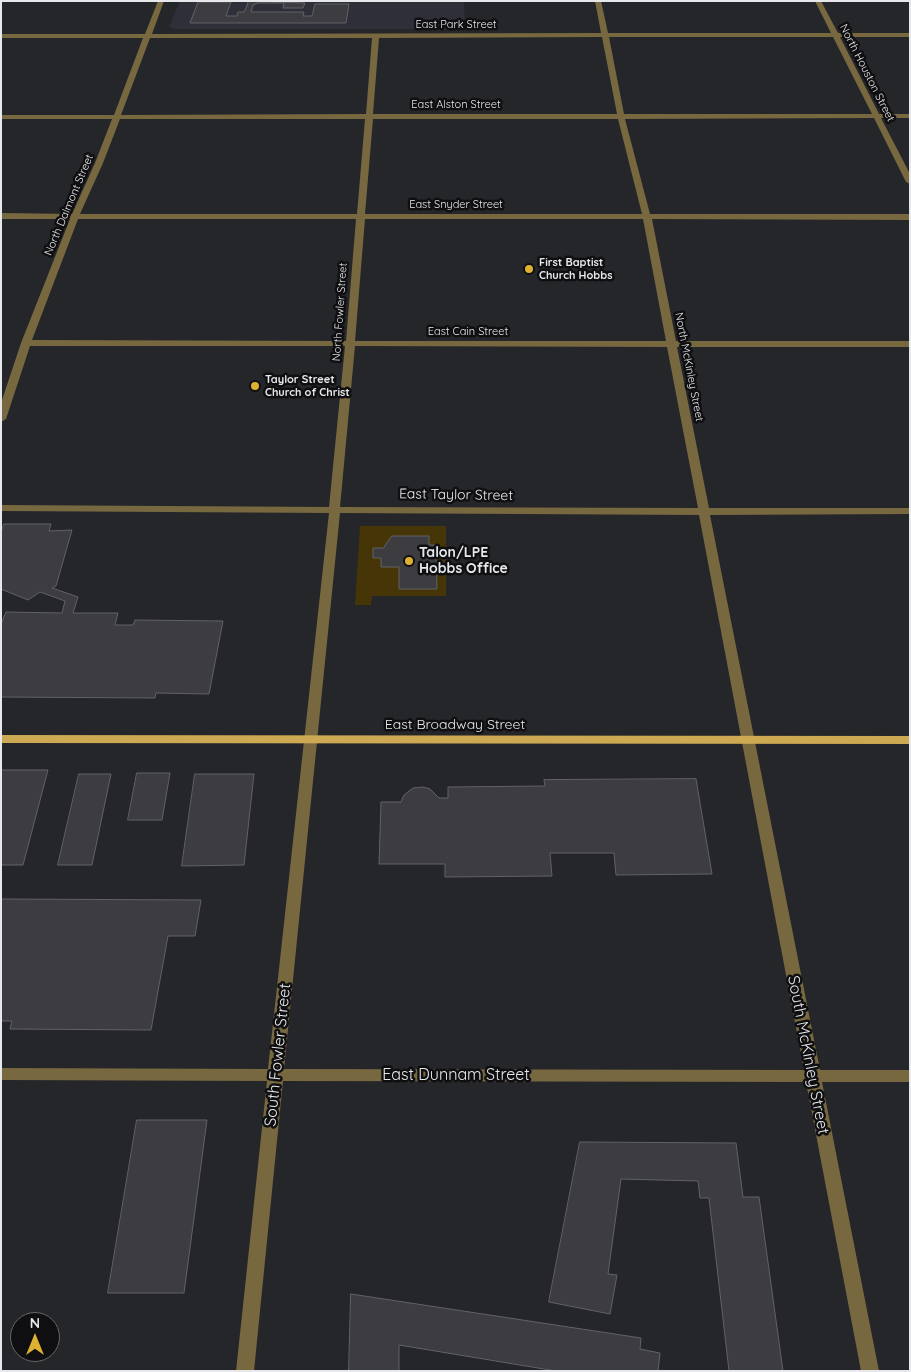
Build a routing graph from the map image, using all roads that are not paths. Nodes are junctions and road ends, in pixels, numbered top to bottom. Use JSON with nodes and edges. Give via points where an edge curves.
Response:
{"nodes":[{"id":1,"x":161,"y":1,"type":"edge"},
{"id":2,"x":598,"y":1,"type":"edge"},
{"id":3,"x":818,"y":1,"type":"edge"},
{"id":4,"x":149,"y":35,"type":"junction"},
{"id":5,"x":376,"y":35,"type":"junction"},
{"id":6,"x":1,"y":36,"type":"edge"},
{"id":7,"x":605,"y":36,"type":"junction"},
{"id":8,"x":835,"y":36,"type":"junction"},
{"id":9,"x":910,"y":36,"type":"edge"},
{"id":10,"x":876,"y":116,"type":"junction"},
{"id":11,"x":910,"y":116,"type":"edge"},
{"id":12,"x":1,"y":117,"type":"edge"},
{"id":13,"x":116,"y":117,"type":"junction"},
{"id":14,"x":369,"y":117,"type":"junction"},
{"id":15,"x":621,"y":117,"type":"junction"},
{"id":16,"x":910,"y":182,"type":"edge"},
{"id":17,"x":1,"y":216,"type":"edge"},
{"id":18,"x":74,"y":216,"type":"junction"},
{"id":19,"x":360,"y":216,"type":"junction"},
{"id":20,"x":647,"y":217,"type":"junction"},
{"id":21,"x":910,"y":217,"type":"edge"},
{"id":22,"x":26,"y":343,"type":"junction"},
{"id":23,"x":350,"y":344,"type":"junction"},
{"id":24,"x":910,"y":344,"type":"edge"},
{"id":25,"x":672,"y":345,"type":"junction"},
{"id":26,"x":1,"y":419,"type":"edge"},
{"id":27,"x":1,"y":508,"type":"edge"},
{"id":28,"x":334,"y":508,"type":"junction"},
{"id":29,"x":910,"y":511,"type":"edge"},
{"id":30,"x":705,"y":513,"type":"junction"},
{"id":31,"x":1,"y":739,"type":"edge"},
{"id":32,"x":747,"y":739,"type":"junction"},
{"id":33,"x":311,"y":740,"type":"junction"},
{"id":34,"x":910,"y":740,"type":"edge"},
{"id":35,"x":1,"y":1074,"type":"edge"},
{"id":36,"x":276,"y":1075,"type":"junction"},
{"id":37,"x":812,"y":1076,"type":"junction"},
{"id":38,"x":910,"y":1076,"type":"edge"},
{"id":39,"x":245,"y":1371,"type":"edge"},
{"id":40,"x":870,"y":1371,"type":"edge"}],
"edges":[{"from":1,"to":4,"type":"street","name":"North Dalmont Street"},
{"from":2,"to":7,"type":"street","name":"North McKinley Street"},
{"from":3,"to":8,"type":"street","name":"North Houston Street"},
{"from":4,"to":5,"type":"street","name":"East Park Street"},
{"from":4,"to":6,"type":"street","name":"East Park Street"},
{"from":4,"to":13,"type":"street","name":"North Dalmont Street"},
{"from":5,"to":7,"type":"street","name":"East Park Street"},
{"from":5,"to":14,"type":"street","name":"North Fowler Street"},
{"from":7,"to":8,"type":"street","name":"East Park Street"},
{"from":7,"to":15,"type":"street","name":"North McKinley Street"},
{"from":8,"to":9,"type":"street","name":"East Park Street"},
{"from":8,"to":10,"type":"street","name":"North Houston Street"},
{"from":10,"to":11,"type":"street","name":"East Alston Street"},
{"from":10,"to":15,"type":"street","name":"East Alston Street"},
{"from":10,"to":16,"type":"street","name":"North Houston Street"},
{"from":12,"to":13,"type":"street","name":"East Alston Street"},
{"from":13,"to":14,"type":"street","name":"East Alston Street"},
{"from":13,"to":18,"type":"street","name":"North Dalmont Street"},
{"from":14,"to":15,"type":"street","name":"East Alston Street"},
{"from":14,"to":19,"type":"street","name":"North Fowler Street"},
{"from":15,"to":20,"type":"street","name":"North McKinley Street"},
{"from":17,"to":18,"type":"street","name":"East Snyder Street"},
{"from":18,"to":19,"type":"street","name":"East Snyder Street"},
{"from":18,"to":22,"type":"street","name":"North Dalmont Street"},
{"from":19,"to":20,"type":"street","name":"East Snyder Street"},
{"from":19,"to":23,"type":"street","name":"North Fowler Street"},
{"from":20,"to":21,"type":"street","name":"East Snyder Street"},
{"from":20,"to":25,"type":"street","name":"North McKinley Street"},
{"from":22,"to":23,"type":"street","name":"East Cain Street"},
{"from":22,"to":26,"type":"street","name":"North Dalmont Street"},
{"from":23,"to":25,"type":"street","name":"East Cain Street"},
{"from":23,"to":28,"type":"street","name":"North Fowler Street"},
{"from":24,"to":25,"type":"street","name":"East Cain Street"},
{"from":25,"to":30,"type":"street","name":"North McKinley Street"},
{"from":27,"to":28,"type":"street","name":"East Taylor Street"},
{"from":28,"to":30,"type":"street","name":"East Taylor Street"},
{"from":28,"to":33,"type":"street","name":"North Fowler Street"},
{"from":29,"to":30,"type":"street","name":"East Taylor Street"},
{"from":30,"to":32,"type":"street","name":"North McKinley Street"},
{"from":31,"to":33,"type":"main road","name":"East Broadway Street"},
{"from":32,"to":33,"type":"main road","name":"East Broadway Street"},
{"from":32,"to":34,"type":"main road","name":"East Broadway Street"},
{"from":32,"to":37,"type":"street","name":"South McKinley Street"},
{"from":33,"to":36,"type":"street","name":"South Fowler Street"},
{"from":35,"to":36,"type":"street","name":"East Dunnam Street"},
{"from":36,"to":37,"type":"street","name":"East Dunnam Street"},
{"from":36,"to":39,"type":"street","name":"South Fowler Street"},
{"from":37,"to":38,"type":"street","name":"East Dunnam Street"},
{"from":37,"to":40,"type":"street","name":"South McKinley Street"}]}
